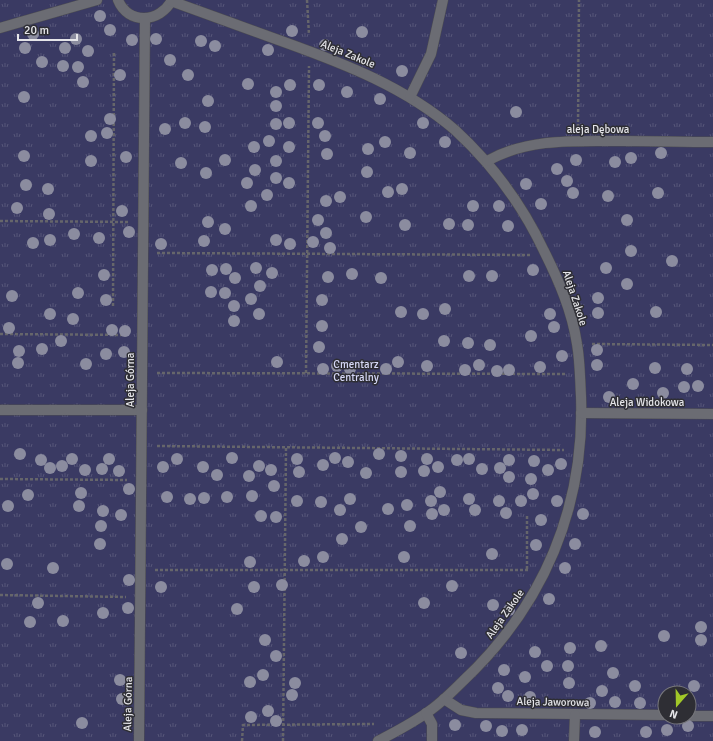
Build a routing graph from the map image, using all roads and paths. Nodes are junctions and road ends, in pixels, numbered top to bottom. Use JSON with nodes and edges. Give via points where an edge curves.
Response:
{"nodes":[{"id":1,"x":97,"y":0,"type":"edge"},
{"id":2,"x":118,"y":0,"type":"edge"},
{"id":3,"x":308,"y":0,"type":"edge"},
{"id":4,"x":443,"y":0,"type":"edge"},
{"id":5,"x":579,"y":0,"type":"edge"},
{"id":6,"x":171,"y":1,"type":"edge"},
{"id":7,"x":145,"y":19,"type":"junction"},
{"id":8,"x":0,"y":28,"type":"edge"},
{"id":9,"x":114,"y":51,"type":"dead end"},
{"id":10,"x":309,"y":51,"type":"junction"},
{"id":11,"x":410,"y":97,"type":"junction"},
{"id":12,"x":578,"y":141,"type":"junction"},
{"id":13,"x":713,"y":142,"type":"edge"},
{"id":14,"x":487,"y":161,"type":"junction"},
{"id":15,"x":0,"y":221,"type":"edge"},
{"id":16,"x":113,"y":222,"type":"junction"},
{"id":17,"x":144,"y":222,"type":"junction"},
{"id":18,"x":143,"y":253,"type":"junction"},
{"id":19,"x":307,"y":254,"type":"junction"},
{"id":20,"x":547,"y":256,"type":"junction"},
{"id":21,"x":113,"y":306,"type":"dead end"},
{"id":22,"x":0,"y":334,"type":"edge"},
{"id":23,"x":143,"y":336,"type":"junction"},
{"id":24,"x":577,"y":344,"type":"junction"},
{"id":25,"x":713,"y":345,"type":"edge"},
{"id":26,"x":142,"y":373,"type":"junction"},
{"id":27,"x":306,"y":373,"type":"junction"},
{"id":28,"x":566,"y":374,"type":"dead end"},
{"id":29,"x":0,"y":410,"type":"edge"},
{"id":30,"x":142,"y":410,"type":"junction"},
{"id":31,"x":582,"y":413,"type":"junction"},
{"id":32,"x":713,"y":414,"type":"edge"},
{"id":33,"x":142,"y":446,"type":"junction"},
{"id":34,"x":286,"y":447,"type":"junction"},
{"id":35,"x":565,"y":450,"type":"dead end"},
{"id":36,"x":0,"y":479,"type":"edge"},
{"id":37,"x":142,"y":480,"type":"junction"},
{"id":38,"x":527,"y":516,"type":"dead end"},
{"id":39,"x":141,"y":570,"type":"junction"},
{"id":40,"x":285,"y":570,"type":"junction"},
{"id":41,"x":527,"y":570,"type":"junction"},
{"id":42,"x":546,"y":570,"type":"junction"},
{"id":43,"x":0,"y":595,"type":"edge"},
{"id":44,"x":141,"y":597,"type":"junction"},
{"id":45,"x":444,"y":699,"type":"junction"},
{"id":46,"x":426,"y":713,"type":"junction"},
{"id":47,"x":576,"y":714,"type":"junction"},
{"id":48,"x":657,"y":715,"type":"edge"},
{"id":49,"x":697,"y":716,"type":"edge"},
{"id":50,"x":713,"y":716,"type":"edge"},
{"id":51,"x":283,"y":724,"type":"junction"},
{"id":52,"x":374,"y":724,"type":"dead end"},
{"id":53,"x":139,"y":741,"type":"edge"},
{"id":54,"x":242,"y":741,"type":"edge"},
{"id":55,"x":283,"y":741,"type":"edge"},
{"id":56,"x":378,"y":741,"type":"edge"},
{"id":57,"x":432,"y":741,"type":"edge"},
{"id":58,"x":574,"y":741,"type":"edge"}],
"edges":[{"from":1,"to":8,"type":"street"},
{"from":2,"to":7,"type":"street","via":[[127,13]]},
{"from":3,"to":10,"type":"path"},
{"from":4,"to":11,"type":"street","via":[[431,54]]},
{"from":5,"to":12,"type":"path"},
{"from":6,"to":7,"type":"street","via":[[161,14]]},
{"from":6,"to":10,"type":"street","name":"Aleja Zakole"},
{"from":7,"to":17,"type":"street","name":"Aleja Górna"},
{"from":9,"to":16,"type":"path"},
{"from":10,"to":11,"type":"street","name":"Aleja Zakole","via":[[366,74]]},
{"from":10,"to":19,"type":"path"},
{"from":11,"to":14,"type":"street","name":"Aleja Zakole","via":[[453,129]]},
{"from":12,"to":13,"type":"street","name":"aleja Dębowa"},
{"from":12,"to":14,"type":"street","name":"aleja Dębowa","via":[[526,146]]},
{"from":14,"to":20,"type":"street","name":"Aleja Zakole","via":[[520,206]]},
{"from":15,"to":16,"type":"path"},
{"from":16,"to":17,"type":"path"},
{"from":16,"to":21,"type":"path"},
{"from":17,"to":18,"type":"street","name":"Aleja Górna"},
{"from":18,"to":19,"type":"path"},
{"from":18,"to":23,"type":"street","name":"Aleja Górna"},
{"from":19,"to":20,"type":"path"},
{"from":19,"to":27,"type":"path"},
{"from":20,"to":24,"type":"street","name":"Aleja Zakole","via":[[568,306]]},
{"from":22,"to":23,"type":"path"},
{"from":23,"to":26,"type":"street","name":"Aleja Górna"},
{"from":24,"to":25,"type":"path"},
{"from":24,"to":31,"type":"street","name":"Aleja Zakole"},
{"from":26,"to":27,"type":"path"},
{"from":26,"to":30,"type":"street","name":"Aleja Górna"},
{"from":27,"to":28,"type":"path"},
{"from":29,"to":30,"type":"street"},
{"from":30,"to":33,"type":"street","name":"Aleja Górna"},
{"from":31,"to":32,"type":"street","name":"Aleja Widokowa"},
{"from":31,"to":42,"type":"street","name":"Aleja Zakole","via":[[577,474],[564,525]]},
{"from":33,"to":34,"type":"path"},
{"from":33,"to":37,"type":"street","name":"Aleja Górna"},
{"from":34,"to":35,"type":"path"},
{"from":34,"to":40,"type":"path"},
{"from":36,"to":37,"type":"path"},
{"from":37,"to":39,"type":"street","name":"Aleja Górna"},
{"from":38,"to":41,"type":"path"},
{"from":39,"to":40,"type":"path"},
{"from":39,"to":44,"type":"street","name":"Aleja Górna"},
{"from":40,"to":41,"type":"path"},
{"from":40,"to":51,"type":"path"},
{"from":41,"to":42,"type":"path"},
{"from":42,"to":45,"type":"street","name":"Aleja Zakole","via":[[534,593],[500,643],[476,670]]},
{"from":43,"to":44,"type":"path"},
{"from":44,"to":53,"type":"street","name":"Aleja Górna"},
{"from":45,"to":46,"type":"street","name":"Aleja Zakole"},
{"from":45,"to":47,"type":"street","name":"Aleja Jaworowa","via":[[461,710],[476,713]]},
{"from":46,"to":56,"type":"street","name":"Aleja Zakole"},
{"from":46,"to":57,"type":"street","via":[[432,724]]},
{"from":47,"to":48,"type":"street","name":"Aleja Jaworowa"},
{"from":47,"to":58,"type":"street"},
{"from":49,"to":50,"type":"street"},
{"from":51,"to":52,"type":"path"},
{"from":51,"to":54,"type":"path","via":[[243,725]]},
{"from":51,"to":55,"type":"path"}]}
